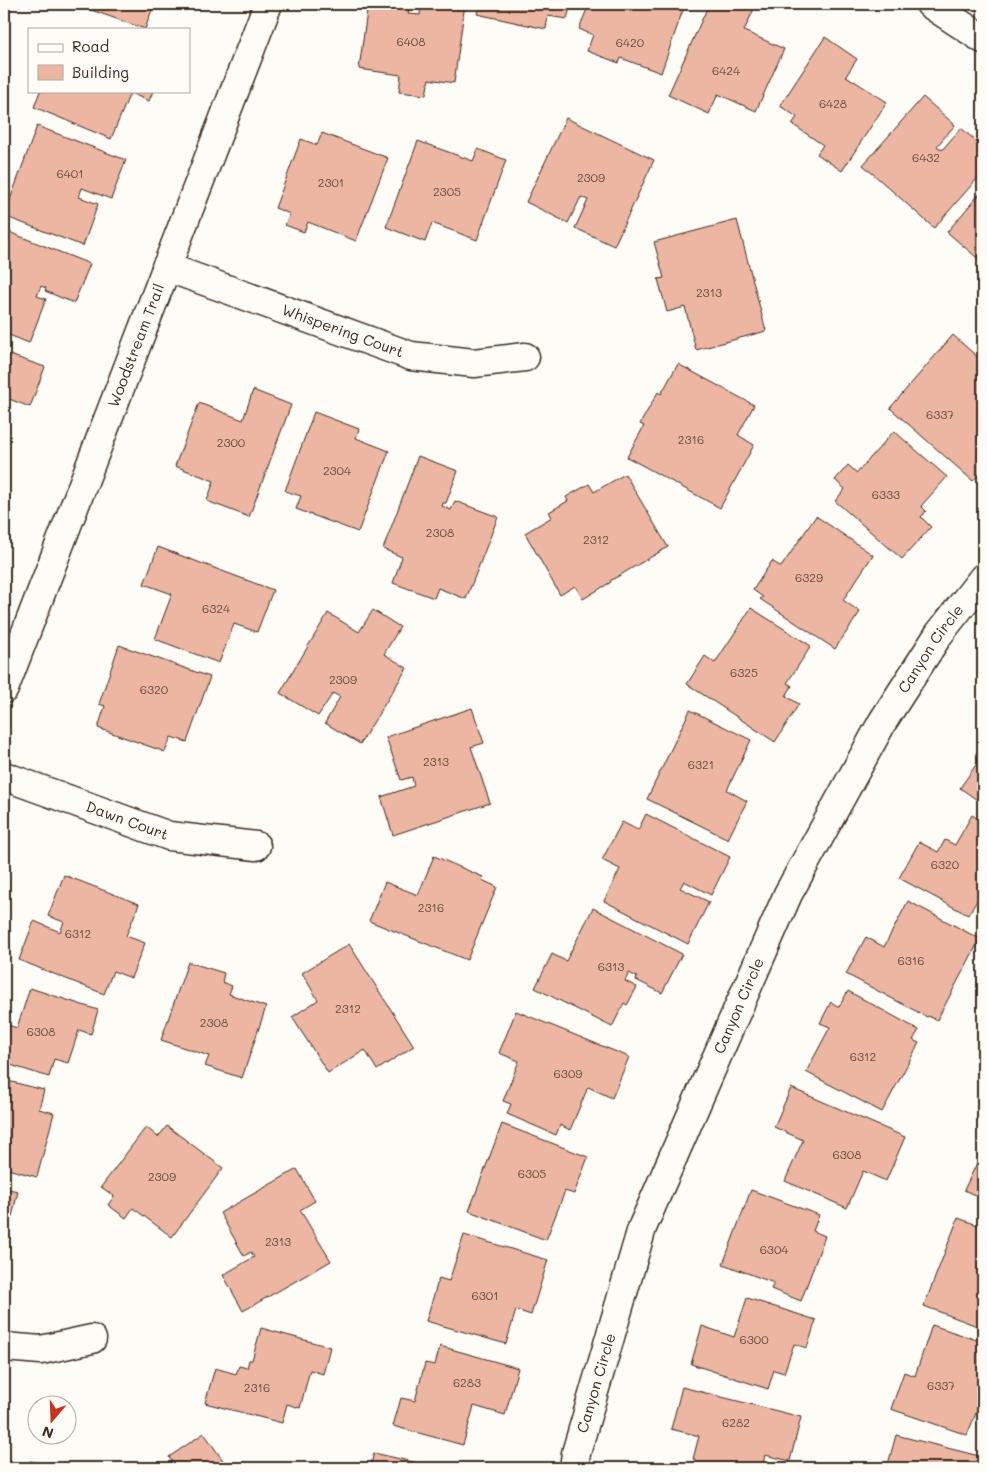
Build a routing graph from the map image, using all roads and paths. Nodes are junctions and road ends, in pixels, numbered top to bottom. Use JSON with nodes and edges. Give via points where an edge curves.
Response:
{"nodes":[{"id":1,"x":268,"y":4,"type":"edge"},
{"id":2,"x":930,"y":4,"type":"edge"},
{"id":3,"x":983,"y":39,"type":"edge"},
{"id":4,"x":166,"y":267,"type":"junction"},
{"id":5,"x":525,"y":357,"type":"dead end"},
{"id":6,"x":983,"y":578,"type":"edge"},
{"id":7,"x":4,"y":689,"type":"edge"},
{"id":8,"x":4,"y":776,"type":"edge"},
{"id":9,"x":256,"y":846,"type":"dead end"},
{"id":10,"x":92,"y":1338,"type":"dead end"},
{"id":11,"x":4,"y":1347,"type":"edge"},
{"id":12,"x":574,"y":1468,"type":"edge"}],
"edges":[{"from":1,"to":4,"type":"street","name":"Woodstream Trail"},
{"from":2,"to":3,"type":"street"},
{"from":4,"to":5,"type":"street","name":"Whispering Court","via":[[411,356],[474,364]]},
{"from":4,"to":7,"type":"street","name":"Woodstream Trail"},
{"from":6,"to":12,"type":"street","name":"Canyon Circle","via":[[939,634],[883,721],[788,894],[642,1228]]},
{"from":8,"to":9,"type":"street","name":"Dawn Court","via":[[169,836]]},
{"from":10,"to":11,"type":"street","via":[[41,1350]]}]}
